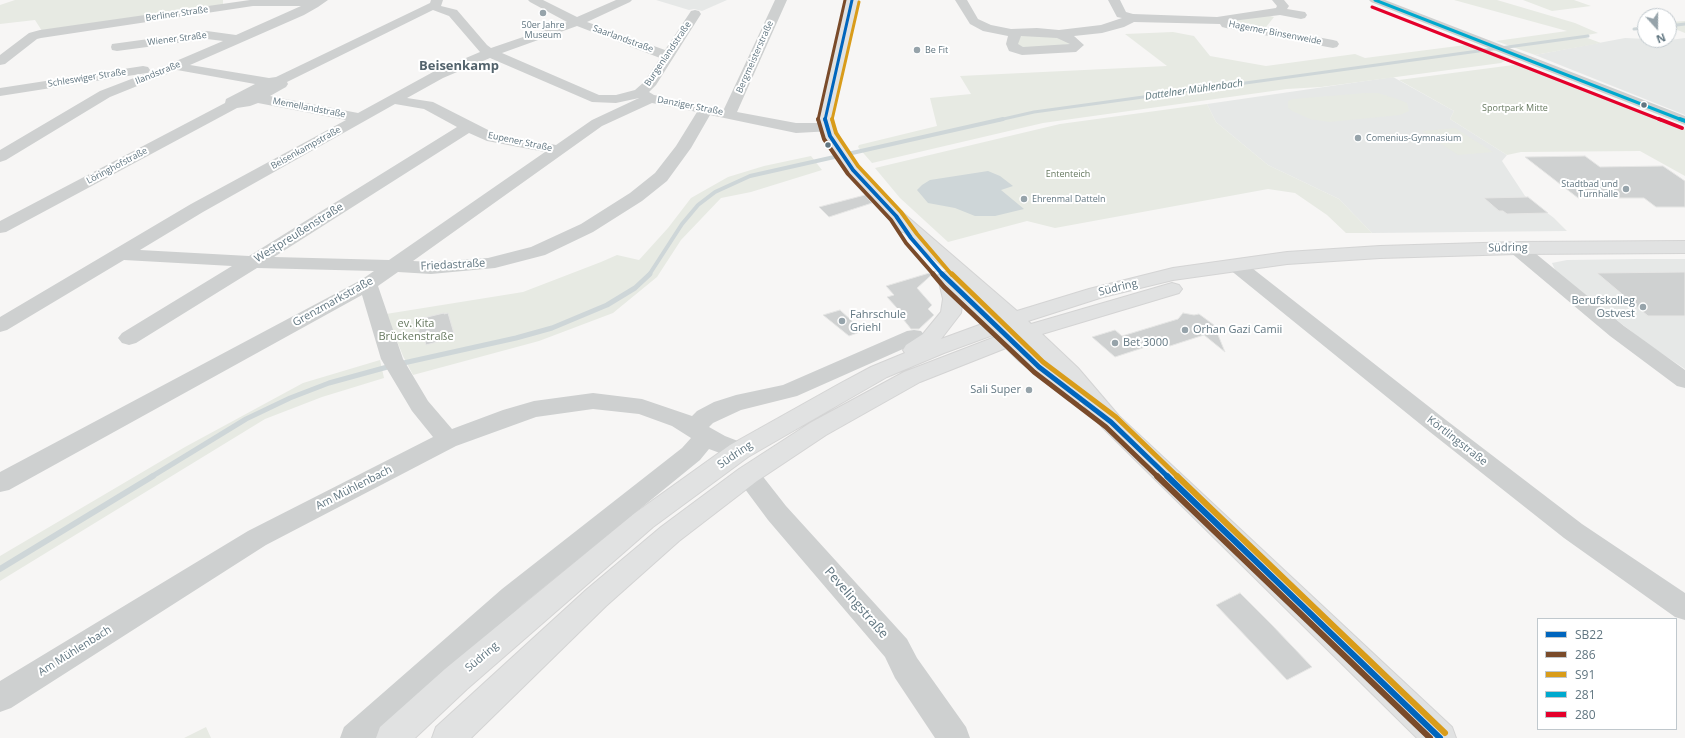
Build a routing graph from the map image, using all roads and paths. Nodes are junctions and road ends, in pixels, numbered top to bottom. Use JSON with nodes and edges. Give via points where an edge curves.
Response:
{"nodes":[{"id":1,"x":534,"y":0,"type":"edge"},
{"id":2,"x":626,"y":0,"type":"edge"},
{"id":3,"x":780,"y":0,"type":"edge"},
{"id":4,"x":852,"y":0,"type":"edge"},
{"id":5,"x":961,"y":0,"type":"edge"},
{"id":6,"x":1114,"y":0,"type":"edge"},
{"id":7,"x":1374,"y":0,"type":"edge"},
{"id":8,"x":295,"y":1,"type":"edge"},
{"id":9,"x":318,"y":2,"type":"edge"},
{"id":10,"x":436,"y":2,"type":"edge"},
{"id":11,"x":1279,"y":5,"type":"edge"},
{"id":12,"x":696,"y":14,"type":"dead end"},
{"id":13,"x":1301,"y":15,"type":"dead end"},
{"id":14,"x":1132,"y":18,"type":"junction"},
{"id":15,"x":1217,"y":21,"type":"junction"},
{"id":16,"x":577,"y":22,"type":"junction"},
{"id":17,"x":1011,"y":33,"type":"junction"},
{"id":18,"x":1059,"y":34,"type":"junction"},
{"id":19,"x":238,"y":39,"type":"junction"},
{"id":20,"x":1333,"y":44,"type":"dead end"},
{"id":21,"x":117,"y":47,"type":"dead end"},
{"id":22,"x":490,"y":53,"type":"junction"},
{"id":23,"x":668,"y":56,"type":"junction"},
{"id":24,"x":0,"y":61,"type":"edge"},
{"id":25,"x":178,"y":65,"type":"junction"},
{"id":26,"x":274,"y":81,"type":"junction"},
{"id":27,"x":0,"y":92,"type":"edge"},
{"id":28,"x":645,"y":95,"type":"junction"},
{"id":29,"x":257,"y":98,"type":"junction"},
{"id":30,"x":394,"y":100,"type":"junction"},
{"id":31,"x":234,"y":104,"type":"junction"},
{"id":32,"x":706,"y":110,"type":"junction"},
{"id":33,"x":729,"y":114,"type":"junction"},
{"id":34,"x":361,"y":118,"type":"junction"},
{"id":35,"x":1685,"y":121,"type":"edge"},
{"id":36,"x":468,"y":127,"type":"junction"},
{"id":37,"x":827,"y":128,"type":"junction"},
{"id":38,"x":558,"y":150,"type":"junction"},
{"id":39,"x":0,"y":157,"type":"edge"},
{"id":40,"x":896,"y":216,"type":"junction"},
{"id":41,"x":0,"y":228,"type":"edge"},
{"id":42,"x":1685,"y":247,"type":"edge"},
{"id":43,"x":1517,"y":248,"type":"junction"},
{"id":44,"x":118,"y":254,"type":"junction"},
{"id":45,"x":253,"y":262,"type":"junction"},
{"id":46,"x":394,"y":266,"type":"junction"},
{"id":47,"x":1240,"y":269,"type":"junction"},
{"id":48,"x":949,"y":282,"type":"junction"},
{"id":49,"x":368,"y":284,"type":"junction"},
{"id":50,"x":0,"y":326,"type":"edge"},
{"id":51,"x":1012,"y":329,"type":"junction"},
{"id":52,"x":914,"y":336,"type":"dead end"},
{"id":53,"x":129,"y":338,"type":"dead end"},
{"id":54,"x":880,"y":372,"type":"junction"},
{"id":55,"x":1685,"y":381,"type":"edge"},
{"id":56,"x":700,"y":432,"type":"junction"},
{"id":57,"x":448,"y":440,"type":"junction"},
{"id":58,"x":744,"y":463,"type":"junction"},
{"id":59,"x":0,"y":483,"type":"edge"},
{"id":60,"x":1685,"y":608,"type":"edge"},
{"id":61,"x":0,"y":698,"type":"edge"},
{"id":62,"x":356,"y":738,"type":"edge"},
{"id":63,"x":392,"y":738,"type":"edge"},
{"id":64,"x":448,"y":738,"type":"edge"},
{"id":65,"x":954,"y":738,"type":"edge"},
{"id":66,"x":1440,"y":738,"type":"edge"}],
"edges":[{"from":1,"to":16,"type":"street","name":"Saarlandstraße"},
{"from":2,"to":16,"type":"street","name":"Beisenkampstraße"},
{"from":3,"to":33,"type":"street","name":"Bergmeisterstraße"},
{"from":4,"to":37,"type":"main road","via":[[825,120]]},
{"from":5,"to":17,"type":"street","via":[[974,21],[980,25]]},
{"from":6,"to":14,"type":"street","via":[[1121,14]]},
{"from":7,"to":35,"type":"street"},
{"from":8,"to":9,"type":"street","name":"Berliner Straße"},
{"from":8,"to":24,"type":"street","name":"Berliner Straße","via":[[253,4],[40,34],[33,36]]},
{"from":9,"to":19,"type":"street","name":"Ilandstraße"},
{"from":10,"to":22,"type":"street","name":"Danziger Straße","via":[[437,8],[453,13],[482,48]]},
{"from":10,"to":26,"type":"street","name":"Löringhofstraße"},
{"from":11,"to":13,"type":"street","name":"Hagemer Binsenweide"},
{"from":11,"to":15,"type":"street","name":"Hagemer Binsenweide","via":[[1271,13]]},
{"from":12,"to":23,"type":"street","name":"Burgenlandstraße"},
{"from":14,"to":15,"type":"street","name":"Hagemer Binsenweide"},
{"from":14,"to":18,"type":"street","name":"Hagemer Binsenweide","via":[[1102,29]]},
{"from":15,"to":20,"type":"street","name":"Hagemer Binsenweide"},
{"from":16,"to":22,"type":"street","name":"Beisenkampstraße"},
{"from":16,"to":23,"type":"street","name":"Saarlandstraße"},
{"from":17,"to":18,"type":"street"},
{"from":17,"to":18,"type":"street","via":[[1015,35],[1012,44],[1014,48],[1022,51],[1071,49],[1078,45]]},
{"from":19,"to":21,"type":"street","name":"Wiener Straße","via":[[207,35]]},
{"from":19,"to":25,"type":"street","name":"Ilandstraße"},
{"from":22,"to":28,"type":"street","name":"Danziger Straße","via":[[597,99]]},
{"from":22,"to":30,"type":"street","name":"Beisenkampstraße","via":[[438,75]]},
{"from":23,"to":28,"type":"street","name":"Burgenlandstraße"},
{"from":25,"to":26,"type":"street","name":"Schleswiger Straße"},
{"from":25,"to":27,"type":"street","name":"Schleswiger Straße"},
{"from":25,"to":39,"type":"street","name":"Ilandstraße","via":[[105,94]]},
{"from":26,"to":29,"type":"street","name":"Löringhofstraße","via":[[281,84]]},
{"from":26,"to":31,"type":"street","name":"Löringhofstraße","via":[[231,102]]},
{"from":28,"to":32,"type":"street","name":"Danziger Straße"},
{"from":28,"to":38,"type":"street","name":"Grenzmarkstraße"},
{"from":29,"to":31,"type":"street","name":"Löringhofstraße"},
{"from":29,"to":34,"type":"street","name":"Memellandstraße"},
{"from":30,"to":34,"type":"street","name":"Beisenkampstraße"},
{"from":30,"to":36,"type":"street","name":"Eupener Straße","via":[[428,105]]},
{"from":31,"to":41,"type":"street","name":"Löringhofstraße"},
{"from":32,"to":33,"type":"street","name":"Danziger Straße"},
{"from":32,"to":46,"type":"street","name":"Friedastraße","via":[[683,148],[661,177],[636,197],[587,228],[538,250],[488,264],[431,268]]},
{"from":33,"to":37,"type":"street","name":"Danziger Straße","via":[[796,128]]},
{"from":34,"to":44,"type":"street","name":"Beisenkampstraße"},
{"from":36,"to":38,"type":"street","name":"Eupener Straße","via":[[492,138]]},
{"from":36,"to":45,"type":"street","name":"Westpreußenstraße"},
{"from":37,"to":40,"type":"main road","via":[[843,156]]},
{"from":38,"to":46,"type":"street","name":"Grenzmarkstraße"},
{"from":40,"to":48,"type":"main road","via":[[911,238]]},
{"from":40,"to":51,"type":"main road"},
{"from":42,"to":43,"type":"main road","name":"Südring"},
{"from":43,"to":47,"type":"main road","name":"Südring","via":[[1332,255]]},
{"from":43,"to":55,"type":"street","via":[[1617,331]]},
{"from":44,"to":45,"type":"street","name":"Friedastraße"},
{"from":44,"to":50,"type":"street","name":"Beisenkampstraße"},
{"from":45,"to":46,"type":"street","name":"Friedastraße"},
{"from":45,"to":53,"type":"street","name":"Westpreußenstraße"},
{"from":46,"to":49,"type":"street","name":"Grenzmarkstraße"},
{"from":47,"to":51,"type":"main road","name":"Südring","via":[[1120,304]]},
{"from":47,"to":60,"type":"street","name":"Körtlingstraße","via":[[1573,531]]},
{"from":48,"to":51,"type":"main road"},
{"from":48,"to":54,"type":"main road","via":[[953,299],[951,312],[944,322],[930,339]]},
{"from":49,"to":57,"type":"street","via":[[396,365],[420,406]]},
{"from":49,"to":59,"type":"street","name":"Grenzmarkstraße"},
{"from":51,"to":54,"type":"main road","name":"Südring","via":[[936,348]]},
{"from":51,"to":58,"type":"main road","name":"Südring","via":[[912,377],[818,429]]},
{"from":51,"to":66,"type":"main road","via":[[1038,367],[1111,422]]},
{"from":52,"to":56,"type":"street","via":[[789,391],[722,408],[705,417]]},
{"from":54,"to":58,"type":"main road","name":"Südring","via":[[847,388]]},
{"from":56,"to":57,"type":"street","name":"Am Mühlenbach","via":[[680,420],[642,407],[593,401],[534,409]]},
{"from":56,"to":58,"type":"street","name":"Am Mühlenbach"},
{"from":56,"to":62,"type":"street","via":[[691,454],[512,596]]},
{"from":57,"to":61,"type":"street","name":"Am Mühlenbach","via":[[257,538]]},
{"from":58,"to":63,"type":"main road","name":"Südring","via":[[644,520],[456,679]]},
{"from":58,"to":64,"type":"main road","name":"Südring"},
{"from":58,"to":65,"type":"street","name":"Pevelingstraße","via":[[777,513],[896,648],[906,668]]}]}
